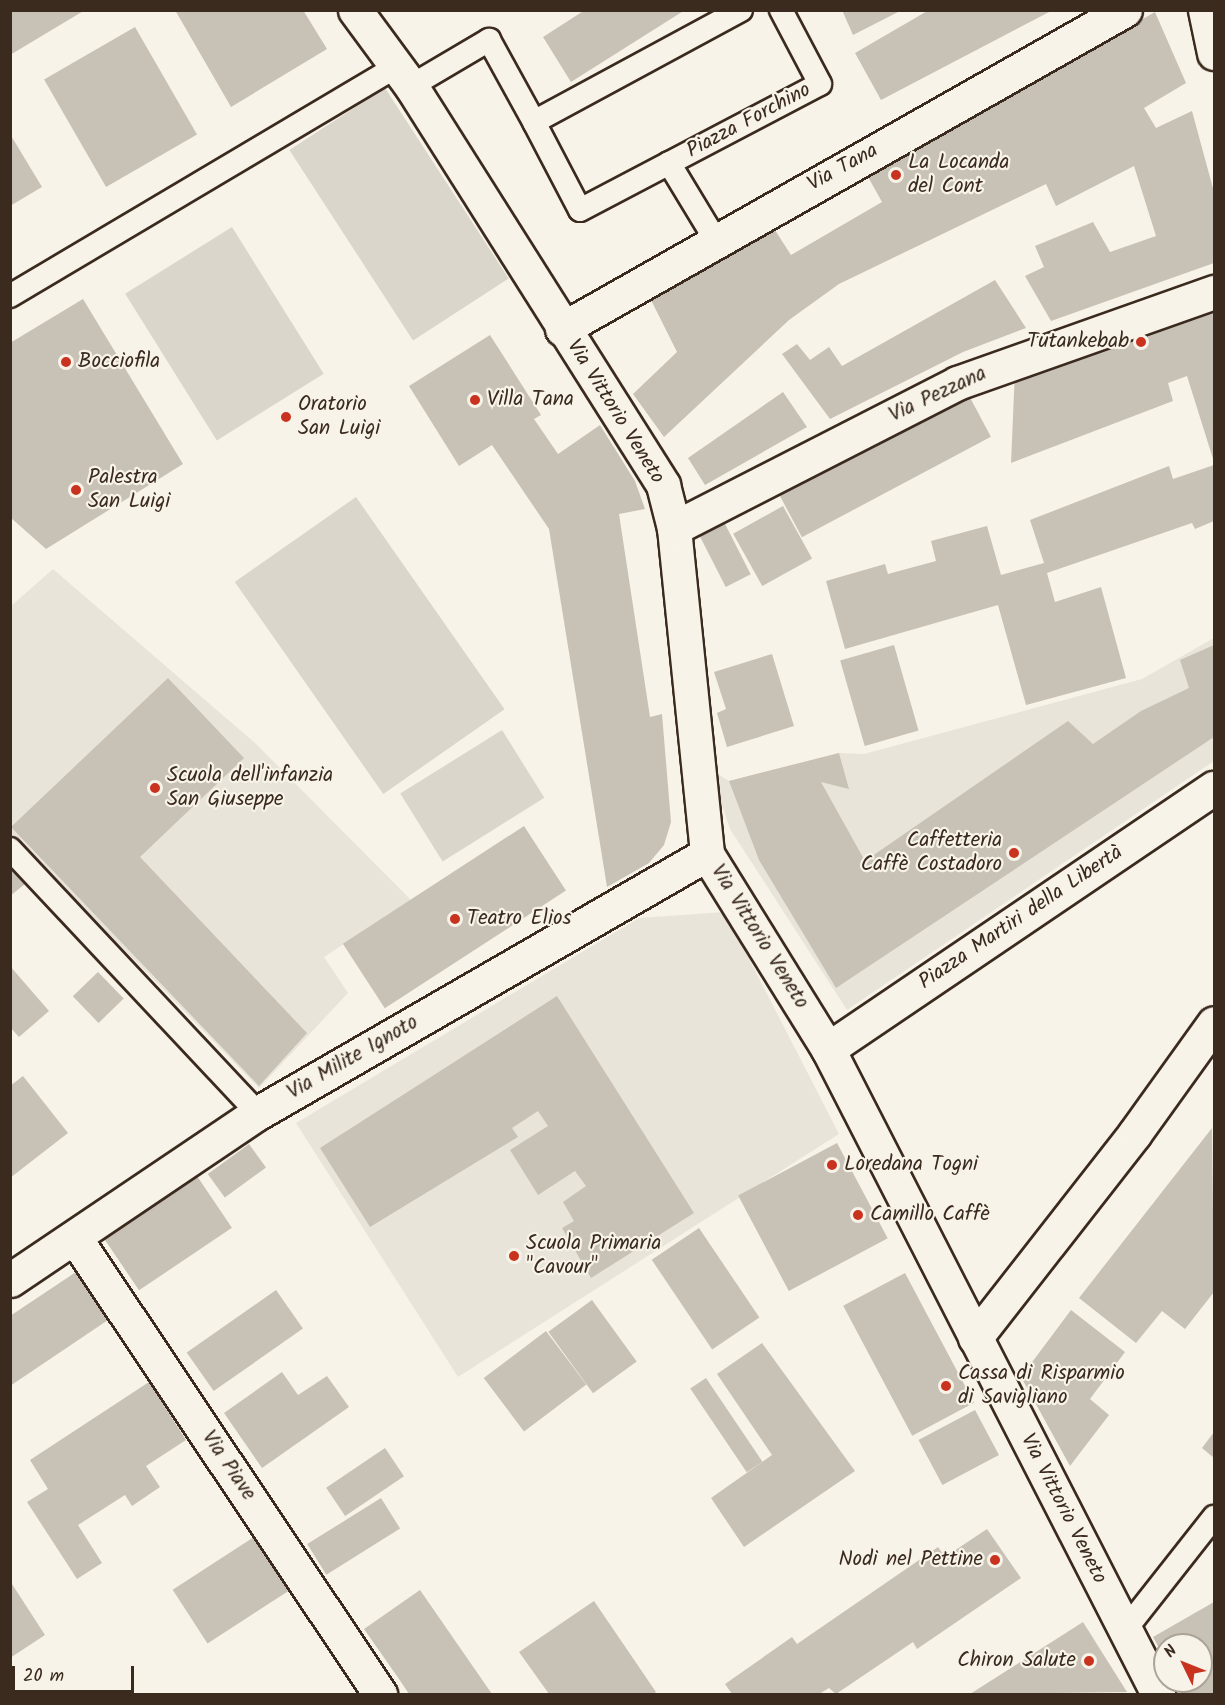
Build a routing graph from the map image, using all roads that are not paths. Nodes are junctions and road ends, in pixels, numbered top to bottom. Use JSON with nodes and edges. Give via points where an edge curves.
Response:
{"nodes":[{"id":1,"x":356,"y":10,"type":"edge"},
{"id":2,"x":741,"y":10,"type":"edge"},
{"id":3,"x":781,"y":10,"type":"edge"},
{"id":4,"x":1125,"y":10,"type":"edge"},
{"id":5,"x":1205,"y":10,"type":"edge"},
{"id":6,"x":1215,"y":53,"type":"edge"},
{"id":7,"x":404,"y":76,"type":"junction"},
{"id":8,"x":534,"y":122,"type":"junction"},
{"id":9,"x":669,"y":163,"type":"junction"},
{"id":10,"x":716,"y":239,"type":"junction"},
{"id":11,"x":1215,"y":292,"type":"edge"},
{"id":12,"x":10,"y":296,"type":"edge"},
{"id":13,"x":562,"y":329,"type":"junction"},
{"id":14,"x":674,"y":528,"type":"junction"},
{"id":15,"x":1215,"y":788,"type":"edge"},
{"id":16,"x":10,"y":849,"type":"edge"},
{"id":17,"x":707,"y":854,"type":"junction"},
{"id":18,"x":1215,"y":1023,"type":"edge"},
{"id":19,"x":828,"y":1049,"type":"junction"},
{"id":20,"x":258,"y":1113,"type":"junction"},
{"id":21,"x":75,"y":1238,"type":"junction"},
{"id":22,"x":10,"y":1280,"type":"edge"},
{"id":23,"x":975,"y":1338,"type":"junction"},
{"id":24,"x":1215,"y":1517,"type":"edge"},
{"id":25,"x":1125,"y":1630,"type":"junction"},
{"id":26,"x":380,"y":1695,"type":"edge"},
{"id":27,"x":1158,"y":1695,"type":"edge"}],
"edges":[{"from":1,"to":7,"type":"street","name":"Via Vittorio Veneto"},
{"from":2,"to":8,"type":"lane"},
{"from":3,"to":9,"type":"lane","name":"Piazza Forchino","via":[[820,84]]},
{"from":4,"to":10,"type":"street","name":"Via Tana"},
{"from":5,"to":6,"type":"street"},
{"from":7,"to":8,"type":"lane","name":"Piazza Forchino","via":[[489,40]]},
{"from":7,"to":12,"type":"lane"},
{"from":7,"to":13,"type":"street","name":"Via Vittorio Veneto"},
{"from":8,"to":9,"type":"lane","name":"Piazza Forchino","via":[[580,210]]},
{"from":9,"to":10,"type":"lane","name":"Piazza Forchino"},
{"from":10,"to":13,"type":"street","name":"Via Tana"},
{"from":11,"to":14,"type":"street","name":"Via Pezzana","via":[[957,382]]},
{"from":13,"to":14,"type":"street","name":"Via Vittorio Veneto","via":[[663,485]]},
{"from":14,"to":17,"type":"street","name":"Via Vittorio Veneto"},
{"from":15,"to":19,"type":"street","name":"Piazza Martiri della Libertà"},
{"from":16,"to":20,"type":"lane"},
{"from":17,"to":19,"type":"street","name":"Via Vittorio Veneto"},
{"from":17,"to":20,"type":"street","name":"Via Milite Ignoto"},
{"from":18,"to":23,"type":"street"},
{"from":19,"to":23,"type":"street","name":"Via Vittorio Veneto"},
{"from":20,"to":21,"type":"street","name":"Via Milite Ignoto"},
{"from":21,"to":22,"type":"street","name":"Via Milite Ignoto"},
{"from":21,"to":26,"type":"street","name":"Via Piave"},
{"from":23,"to":25,"type":"street","name":"Via Vittorio Veneto"},
{"from":24,"to":25,"type":"lane"},
{"from":25,"to":27,"type":"street","name":"Via Vittorio Veneto"}]}
